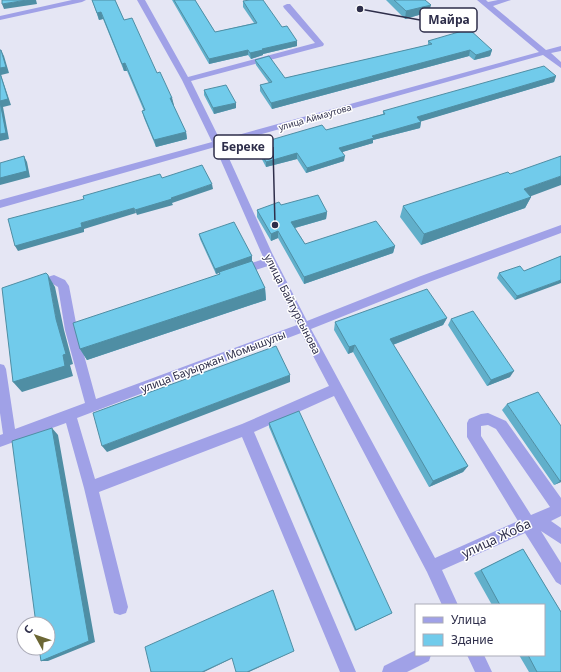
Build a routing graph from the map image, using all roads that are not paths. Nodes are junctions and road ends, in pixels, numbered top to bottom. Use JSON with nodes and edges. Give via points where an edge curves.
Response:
{"nodes":[{"id":1,"x":82,"y":0,"type":"edge"},
{"id":2,"x":141,"y":0,"type":"edge"},
{"id":3,"x":507,"y":0,"type":"edge"},
{"id":4,"x":484,"y":2,"type":"edge"},
{"id":5,"x":288,"y":6,"type":"dead end"},
{"id":6,"x":0,"y":18,"type":"edge"},
{"id":7,"x":561,"y":48,"type":"edge"},
{"id":8,"x":544,"y":52,"type":"junction"},
{"id":9,"x":561,"y":66,"type":"edge"},
{"id":10,"x":186,"y":80,"type":"junction"},
{"id":11,"x":218,"y":144,"type":"junction"},
{"id":12,"x":0,"y":204,"type":"edge"},
{"id":13,"x":561,"y":229,"type":"edge"},
{"id":14,"x":270,"y":261,"type":"junction"},
{"id":15,"x":226,"y":276,"type":"edge"},
{"id":16,"x":27,"y":288,"type":"edge"},
{"id":17,"x":101,"y":320,"type":"edge"},
{"id":18,"x":304,"y":327,"type":"junction"},
{"id":19,"x":71,"y":330,"type":"junction"},
{"id":20,"x":0,"y":371,"type":"edge"},
{"id":21,"x":336,"y":389,"type":"junction"},
{"id":22,"x":92,"y":407,"type":"junction"},
{"id":23,"x":70,"y":415,"type":"junction"},
{"id":24,"x":246,"y":429,"type":"junction"},
{"id":25,"x":5,"y":439,"type":"edge"},
{"id":26,"x":92,"y":488,"type":"junction"},
{"id":27,"x":560,"y":509,"type":"edge"},
{"id":28,"x":532,"y":521,"type":"junction"},
{"id":29,"x":561,"y":537,"type":"edge"},
{"id":30,"x":432,"y":567,"type":"junction"},
{"id":31,"x":561,"y":577,"type":"edge"},
{"id":32,"x":450,"y":604,"type":"edge"},
{"id":33,"x":120,"y":607,"type":"dead end"},
{"id":34,"x":421,"y":656,"type":"edge"},
{"id":35,"x":476,"y":656,"type":"edge"},
{"id":36,"x":348,"y":672,"type":"edge"},
{"id":37,"x":390,"y":672,"type":"edge"},
{"id":38,"x":484,"y":672,"type":"edge"}],
"edges":[{"from":1,"to":6,"type":"street"},
{"from":2,"to":10,"type":"street","name":"улица Байтурсынова"},
{"from":3,"to":4,"type":"street"},
{"from":4,"to":8,"type":"street"},
{"from":5,"to":10,"type":"street","via":[[320,44]]},
{"from":7,"to":8,"type":"street","name":"улица Аймаутова"},
{"from":8,"to":9,"type":"street"},
{"from":8,"to":11,"type":"street","name":"улица Аймаутова"},
{"from":10,"to":11,"type":"street","name":"улица Байтурсынова"},
{"from":11,"to":12,"type":"street","name":"улица Аймаутова"},
{"from":11,"to":14,"type":"street","name":"улица Байтурсынова"},
{"from":13,"to":18,"type":"street","name":"улица Бауыржан Момышулы"},
{"from":14,"to":15,"type":"street"},
{"from":14,"to":18,"type":"street","name":"улица Байтурсынова"},
{"from":16,"to":19,"type":"street","via":[[54,279],[61,283]]},
{"from":17,"to":19,"type":"street"},
{"from":18,"to":21,"type":"street","name":"улица Байтурсынова"},
{"from":18,"to":22,"type":"street","name":"улица Бауыржан Момышулы"},
{"from":19,"to":22,"type":"street"},
{"from":20,"to":25,"type":"street"},
{"from":21,"to":24,"type":"street"},
{"from":21,"to":30,"type":"street","name":"улица Байтурсынова"},
{"from":22,"to":23,"type":"street","name":"улица Бауыржан Момышулы"},
{"from":23,"to":25,"type":"street","name":"улица Бауыржан Момышулы"},
{"from":23,"to":26,"type":"street"},
{"from":24,"to":26,"type":"street"},
{"from":24,"to":36,"type":"street"},
{"from":26,"to":33,"type":"street"},
{"from":27,"to":28,"type":"street","name":"улица Жоба"},
{"from":27,"to":28,"type":"street","via":[[501,425],[493,419],[474,422],[474,437]]},
{"from":28,"to":29,"type":"street"},
{"from":28,"to":30,"type":"street","name":"улица Жоба"},
{"from":28,"to":31,"type":"street"},
{"from":30,"to":32,"type":"street","name":"улица Байтурсынова"},
{"from":34,"to":37,"type":"street"},
{"from":35,"to":38,"type":"street"}]}
